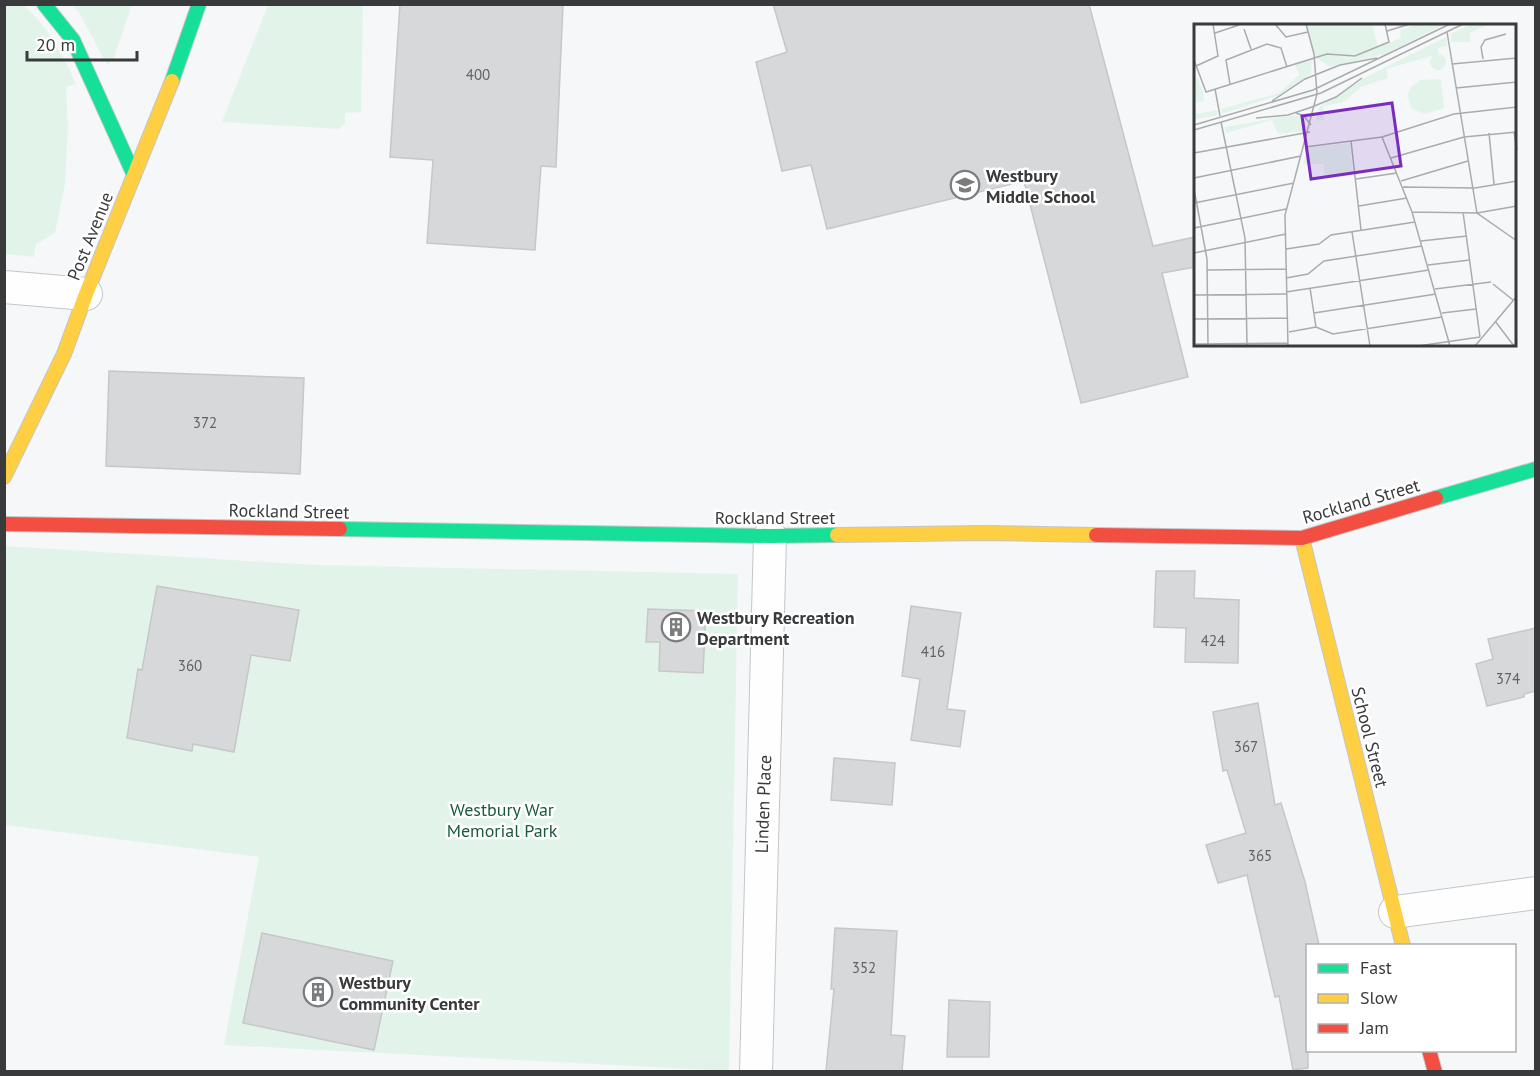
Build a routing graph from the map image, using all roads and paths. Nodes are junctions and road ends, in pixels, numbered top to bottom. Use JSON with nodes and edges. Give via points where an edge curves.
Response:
{"nodes":[{"id":1,"x":44,"y":4,"type":"edge"},
{"id":2,"x":199,"y":4,"type":"edge"},
{"id":3,"x":134,"y":175,"type":"junction"},
{"id":4,"x":4,"y":287,"type":"edge"},
{"id":5,"x":86,"y":294,"type":"junction"},
{"id":6,"x":1536,"y":469,"type":"edge"},
{"id":7,"x":4,"y":477,"type":"edge"},
{"id":8,"x":4,"y":524,"type":"edge"},
{"id":9,"x":770,"y":536,"type":"junction"},
{"id":10,"x":1302,"y":538,"type":"junction"},
{"id":11,"x":1536,"y":893,"type":"edge"},
{"id":12,"x":1395,"y":912,"type":"junction"},
{"id":13,"x":1403,"y":944,"type":"edge"},
{"id":14,"x":1430,"y":1052,"type":"edge"},
{"id":15,"x":756,"y":1071,"type":"edge"},
{"id":16,"x":1435,"y":1071,"type":"edge"}],
"edges":[{"from":1,"to":3,"type":"main road","via":[[79,50]]},
{"from":2,"to":3,"type":"main road","name":"Post Avenue"},
{"from":3,"to":5,"type":"main road","name":"Post Avenue"},
{"from":4,"to":5,"type":"street"},
{"from":5,"to":7,"type":"main road","name":"Post Avenue","via":[[64,354]]},
{"from":6,"to":10,"type":"main road","name":"Rockland Street"},
{"from":8,"to":9,"type":"main road","name":"Rockland Street"},
{"from":9,"to":10,"type":"main road","name":"Rockland Street","via":[[985,533]]},
{"from":9,"to":15,"type":"street","name":"Linden Place"},
{"from":10,"to":12,"type":"main road","name":"School Street"},
{"from":11,"to":12,"type":"street"},
{"from":12,"to":13,"type":"main road","name":"School Street"},
{"from":14,"to":16,"type":"main road"}]}
